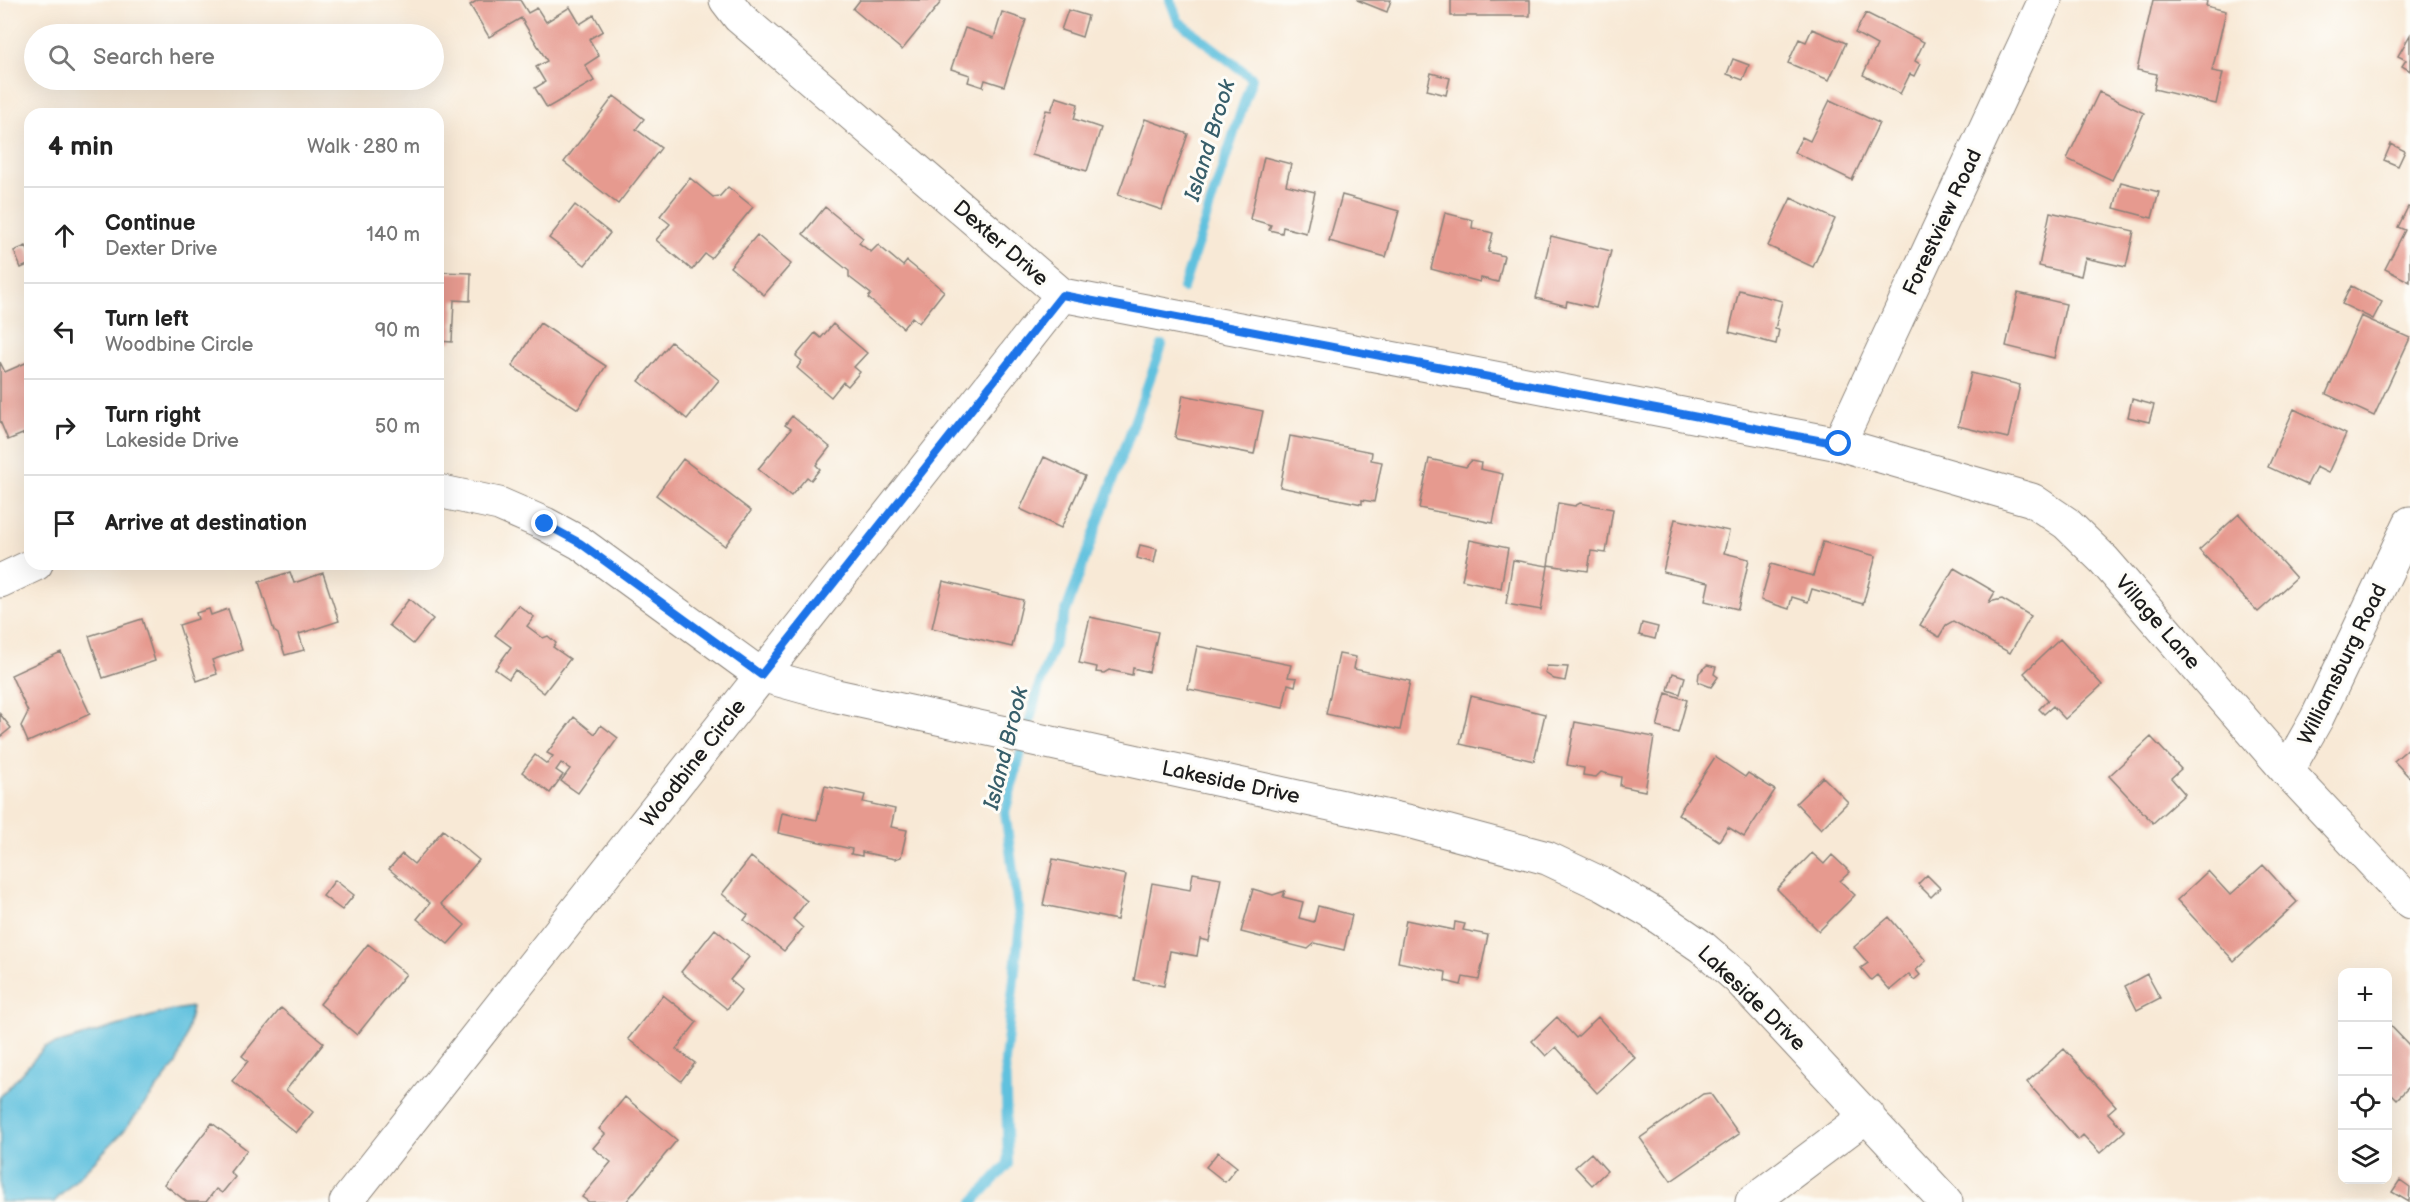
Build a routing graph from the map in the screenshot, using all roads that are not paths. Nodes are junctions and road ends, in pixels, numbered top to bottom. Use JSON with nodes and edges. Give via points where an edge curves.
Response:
{"nodes":[{"id":1,"x":2045,"y":0,"type":"edge"},
{"id":2,"x":737,"y":6,"type":"edge"},
{"id":3,"x":1062,"y":295,"type":"junction"},
{"id":4,"x":1839,"y":444,"type":"junction"},
{"id":5,"x":444,"y":492,"type":"edge"},
{"id":6,"x":2410,"y":523,"type":"edge"},
{"id":7,"x":24,"y":570,"type":"edge"},
{"id":8,"x":0,"y":581,"type":"edge"},
{"id":9,"x":761,"y":675,"type":"junction"},
{"id":10,"x":2287,"y":771,"type":"junction"},
{"id":11,"x":2410,"y":902,"type":"edge"},
{"id":12,"x":1868,"y":1115,"type":"junction"},
{"id":13,"x":346,"y":1202,"type":"edge"},
{"id":14,"x":1752,"y":1202,"type":"edge"},
{"id":15,"x":1946,"y":1202,"type":"edge"}],
"edges":[{"from":1,"to":4,"type":"street","name":"Forestview Road"},
{"from":2,"to":3,"type":"street","name":"Dexter Drive"},
{"from":3,"to":4,"type":"street","name":"Dexter Drive"},
{"from":3,"to":9,"type":"street","name":"Woodbine Circle"},
{"from":4,"to":10,"type":"street","name":"Village Lane","via":[[2032,500],[2066,523],[2104,560]]},
{"from":5,"to":9,"type":"street","name":"Lakeside Drive","via":[[499,504],[580,543]]},
{"from":6,"to":10,"type":"street","name":"Williamsburg Road","via":[[2317,718]]},
{"from":7,"to":8,"type":"street"},
{"from":9,"to":12,"type":"street","name":"Lakeside Drive","via":[[837,696],[1412,822],[1547,858],[1604,885],[1702,947],[1739,979]]},
{"from":9,"to":13,"type":"street","name":"Woodbine Circle"},
{"from":10,"to":11,"type":"street","name":"Village Lane"},
{"from":12,"to":14,"type":"street"},
{"from":12,"to":15,"type":"street","name":"Lakeside Drive"}]}
